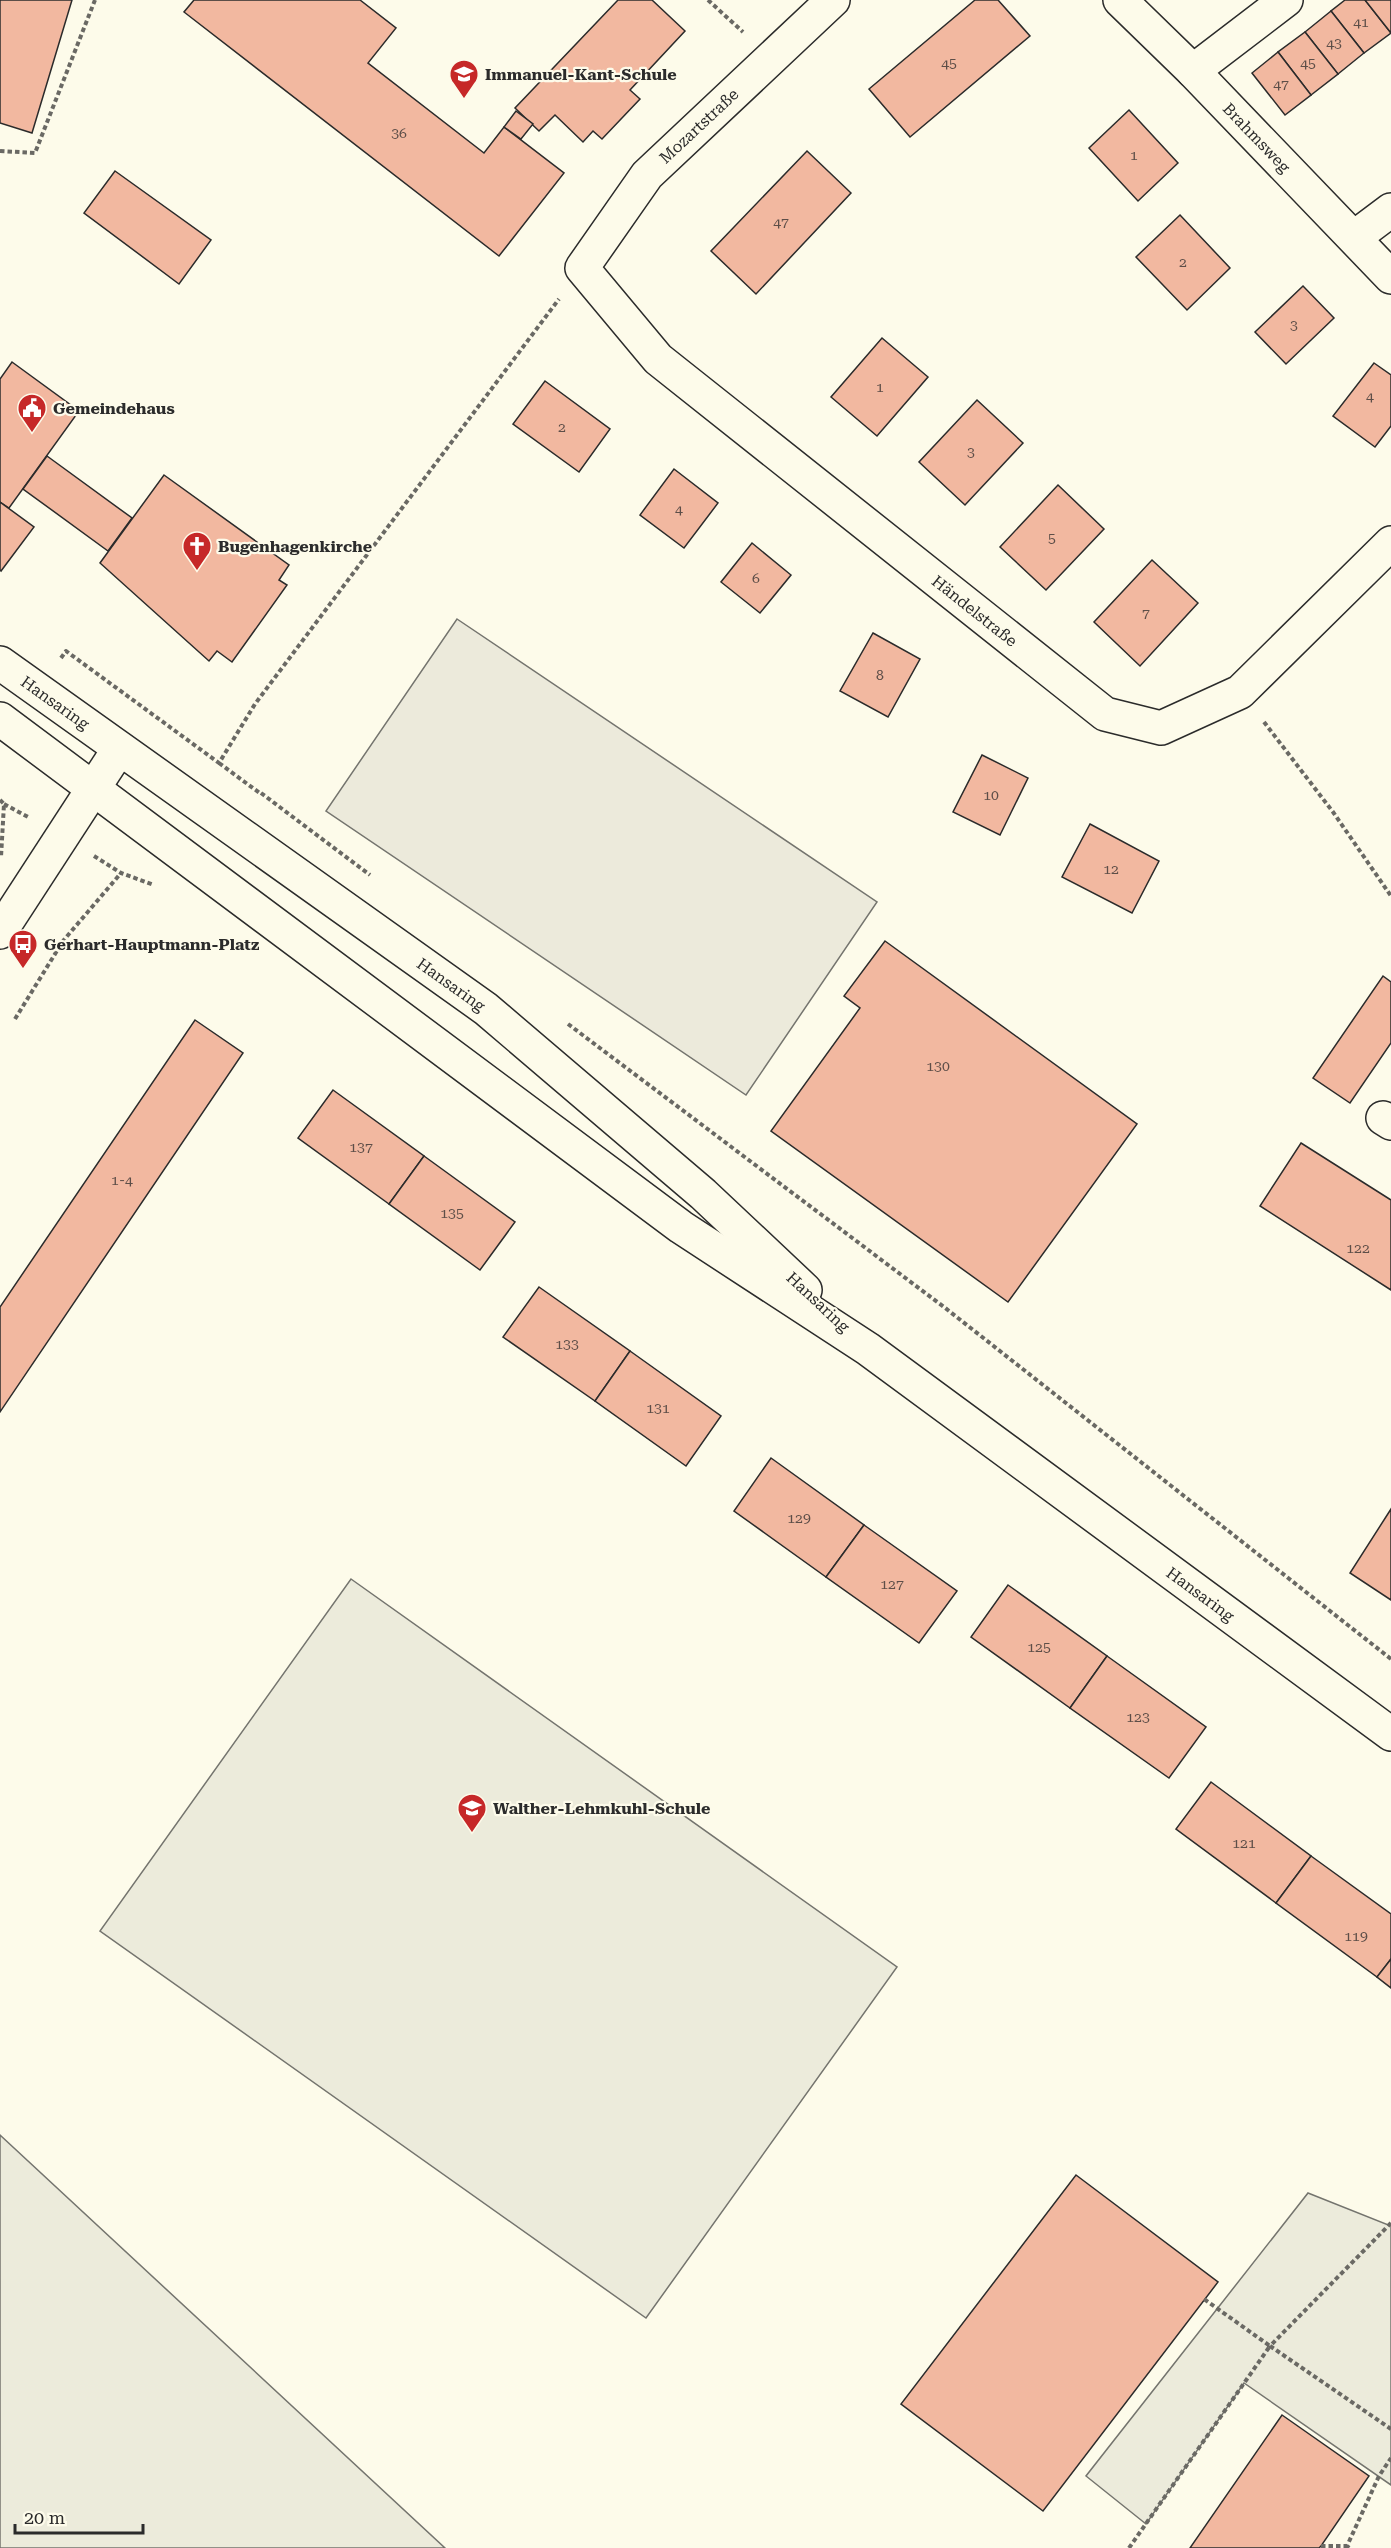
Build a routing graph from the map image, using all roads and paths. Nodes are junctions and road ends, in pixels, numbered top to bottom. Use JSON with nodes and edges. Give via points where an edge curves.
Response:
{"nodes":[{"id":1,"x":94,"y":0,"type":"edge"},
{"id":2,"x":708,"y":0,"type":"edge"},
{"id":3,"x":833,"y":0,"type":"edge"},
{"id":4,"x":1120,"y":0,"type":"edge"},
{"id":5,"x":1287,"y":0,"type":"edge"},
{"id":6,"x":771,"y":58,"type":"junction"},
{"id":7,"x":1192,"y":71,"type":"junction"},
{"id":8,"x":0,"y":151,"type":"edge"},
{"id":9,"x":1391,"y":210,"type":"edge"},
{"id":10,"x":1354,"y":237,"type":"junction"},
{"id":11,"x":582,"y":267,"type":"junction"},
{"id":12,"x":1391,"y":277,"type":"edge"},
{"id":13,"x":1391,"y":543,"type":"edge"},
{"id":14,"x":0,"y":663,"type":"edge"},
{"id":15,"x":35,"y":690,"type":"junction"},
{"id":16,"x":1240,"y":692,"type":"junction"},
{"id":17,"x":0,"y":719,"type":"edge"},
{"id":18,"x":119,"y":749,"type":"junction"},
{"id":19,"x":92,"y":788,"type":"junction"},
{"id":20,"x":261,"y":793,"type":"dead end"},
{"id":21,"x":0,"y":800,"type":"edge"},
{"id":22,"x":0,"y":858,"type":"edge"},
{"id":23,"x":121,"y":873,"type":"dead end"},
{"id":24,"x":375,"y":879,"type":"dead end"},
{"id":25,"x":1391,"y":896,"type":"edge"},
{"id":26,"x":0,"y":932,"type":"edge"},
{"id":27,"x":15,"y":1019,"type":"dead end"},
{"id":28,"x":565,"y":1022,"type":"dead end"},
{"id":29,"x":868,"y":1348,"type":"junction"},
{"id":30,"x":1391,"y":1659,"type":"edge"},
{"id":31,"x":1391,"y":1734,"type":"edge"},
{"id":32,"x":1391,"y":2223,"type":"edge"},
{"id":33,"x":1204,"y":2300,"type":"dead end"},
{"id":34,"x":1270,"y":2346,"type":"junction"},
{"id":35,"x":1391,"y":2429,"type":"edge"},
{"id":36,"x":1391,"y":2458,"type":"edge"},
{"id":37,"x":1321,"y":2546,"type":"dead end"},
{"id":38,"x":1348,"y":2547,"type":"edge"},
{"id":39,"x":1129,"y":2548,"type":"edge"}],
"edges":[{"from":1,"to":8,"type":"path","via":[[34,153]]},
{"from":2,"to":6,"type":"path"},
{"from":3,"to":6,"type":"main road","name":"Mozartstraße"},
{"from":4,"to":7,"type":"main road","name":"Brahmsweg"},
{"from":5,"to":7,"type":"main road"},
{"from":6,"to":11,"type":"main road","name":"Mozartstraße","via":[[647,175]]},
{"from":7,"to":10,"type":"main road","name":"Brahmsweg"},
{"from":9,"to":10,"type":"main road"},
{"from":10,"to":12,"type":"main road","name":"Brahmsweg"},
{"from":11,"to":15,"type":"path","via":[[255,704],[219,763],[66,651]]},
{"from":11,"to":16,"type":"main road","name":"Händelstraße","via":[[658,359],[1105,714],[1161,728]]},
{"from":13,"to":16,"type":"main road","name":"Händelstraße"},
{"from":14,"to":15,"type":"main road","name":"Hansaring"},
{"from":15,"to":18,"type":"main road","name":"Hansaring"},
{"from":16,"to":25,"type":"path","via":[[1334,812]]},
{"from":17,"to":19,"type":"main road","name":"Hansaring"},
{"from":18,"to":19,"type":"main road"},
{"from":18,"to":29,"type":"main road","name":"Hansaring","via":[[486,1009],[703,1194]]},
{"from":19,"to":26,"type":"main road"},
{"from":19,"to":29,"type":"main road","name":"Hansaring","via":[[681,1227]]},
{"from":20,"to":24,"type":"path"},
{"from":21,"to":22,"type":"path","via":[[4,804]]},
{"from":23,"to":27,"type":"path","via":[[63,940]]},
{"from":28,"to":30,"type":"path","via":[[944,1307]]},
{"from":29,"to":31,"type":"main road","name":"Hansaring"},
{"from":32,"to":34,"type":"path"},
{"from":33,"to":34,"type":"path"},
{"from":34,"to":35,"type":"path"},
{"from":34,"to":39,"type":"path"},
{"from":36,"to":38,"type":"path"},
{"from":37,"to":38,"type":"path"}]}
